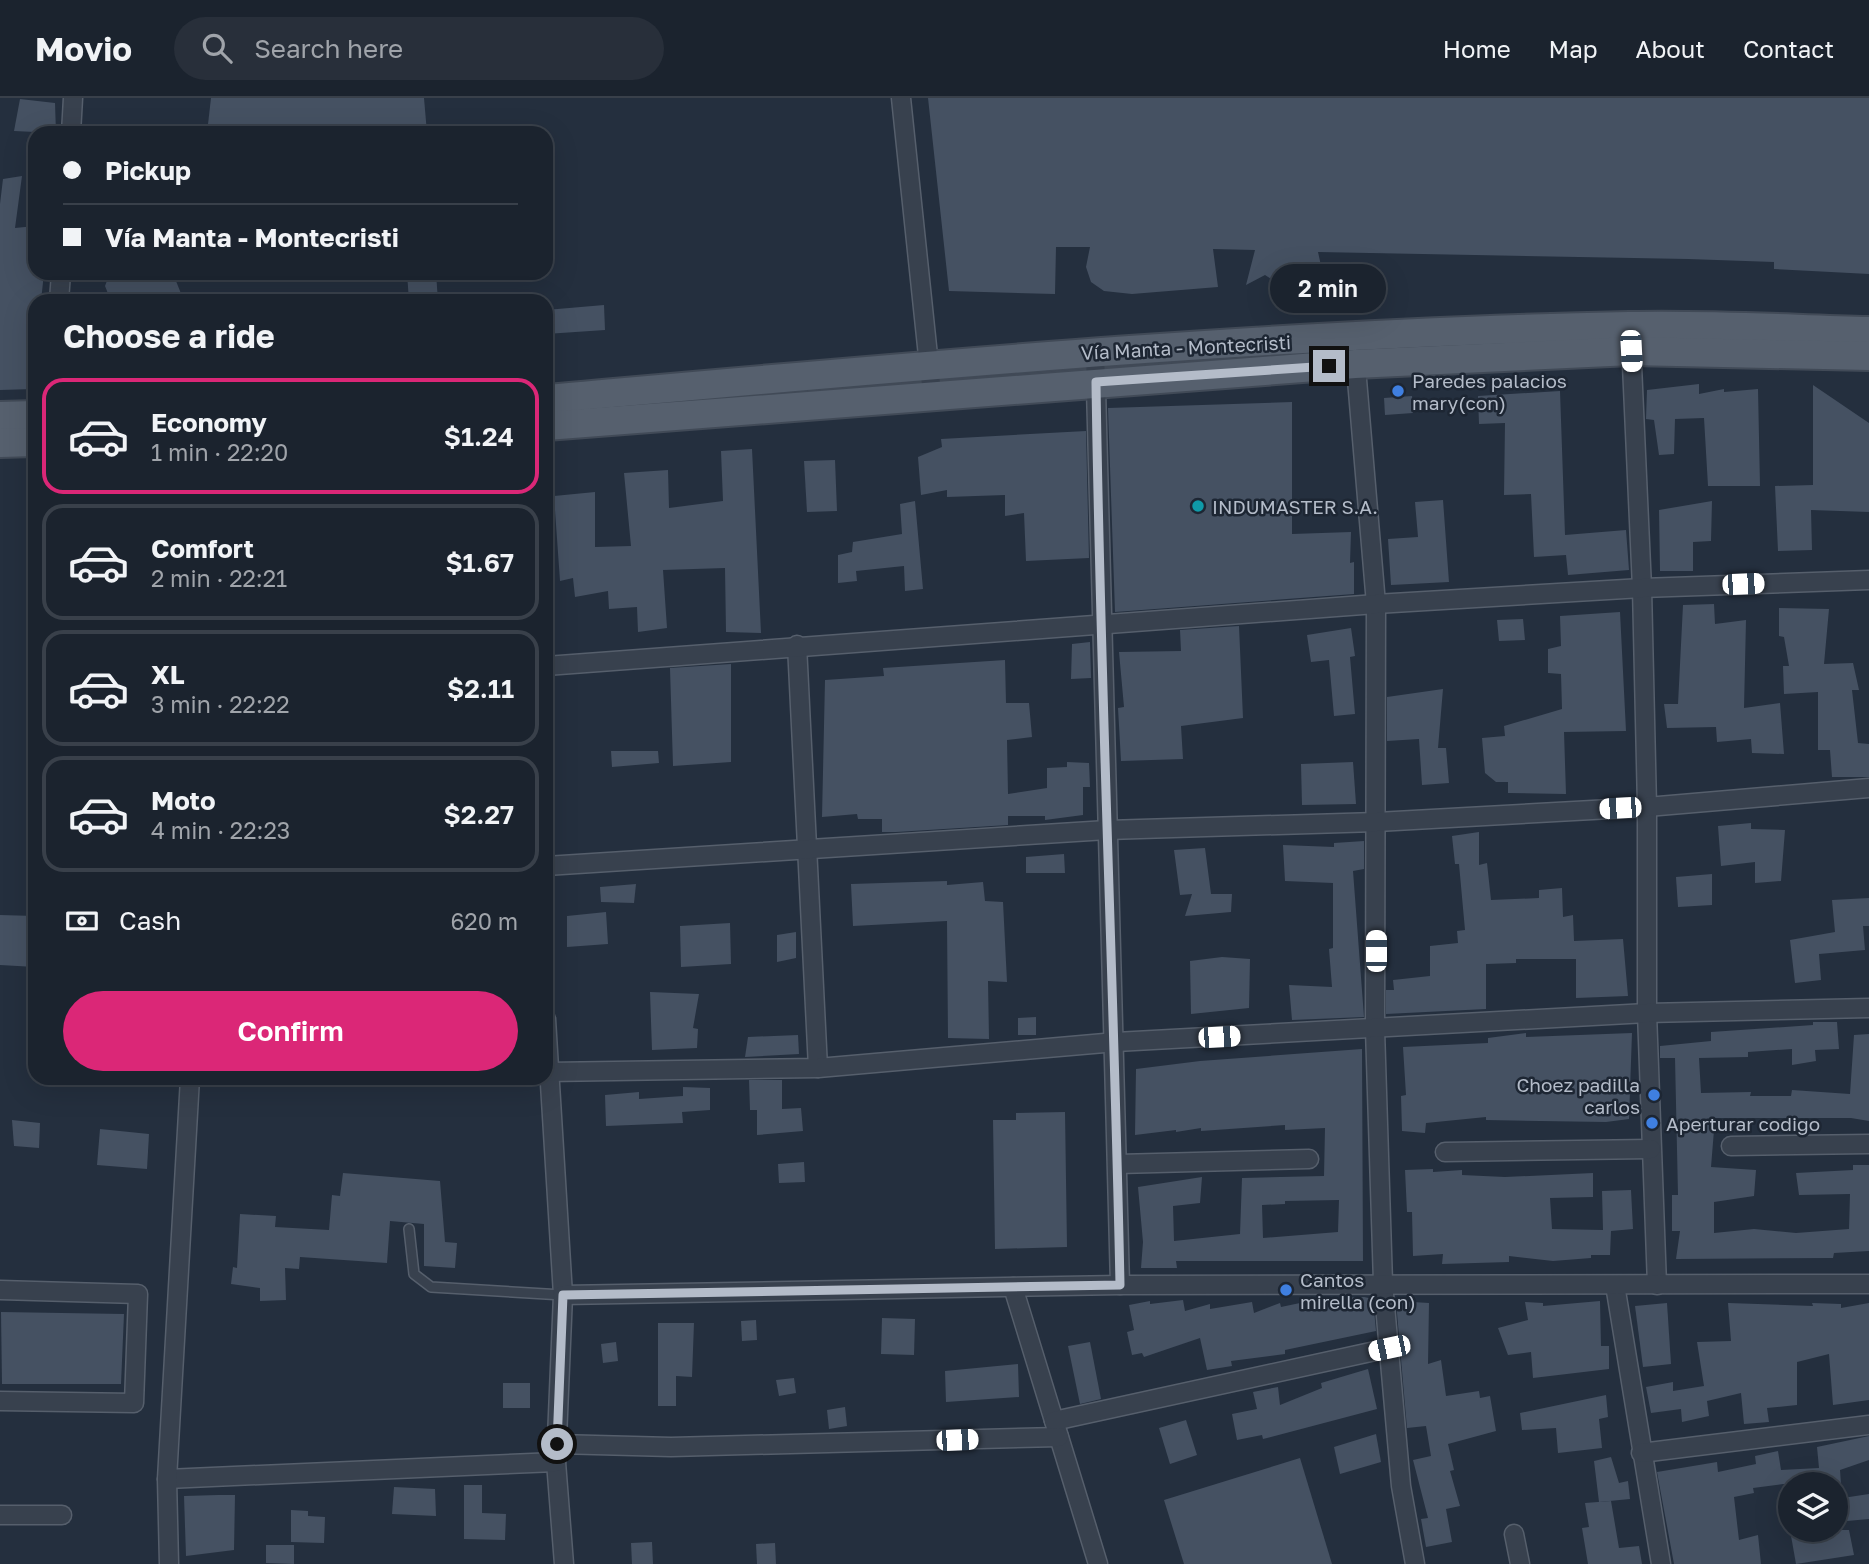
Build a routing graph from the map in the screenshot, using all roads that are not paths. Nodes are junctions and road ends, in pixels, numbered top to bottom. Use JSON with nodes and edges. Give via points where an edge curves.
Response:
{"nodes":[{"id":1,"x":73,"y":98,"type":"edge"},
{"id":2,"x":901,"y":98,"type":"edge"},
{"id":3,"x":71,"y":126,"type":"edge"},
{"id":4,"x":1869,"y":331,"type":"edge"},
{"id":5,"x":1631,"y":339,"type":"junction"},
{"id":6,"x":1095,"y":351,"type":"junction"},
{"id":7,"x":1354,"y":351,"type":"junction"},
{"id":8,"x":1869,"y":356,"type":"edge"},
{"id":9,"x":930,"y":365,"type":"junction"},
{"id":10,"x":1096,"y":382,"type":"junction"},
{"id":11,"x":932,"y":394,"type":"junction"},
{"id":12,"x":553,"y":398,"type":"edge"},
{"id":13,"x":28,"y":415,"type":"edge"},
{"id":14,"x":0,"y":416,"type":"edge"},
{"id":15,"x":553,"y":425,"type":"edge"},
{"id":16,"x":28,"y":442,"type":"edge"},
{"id":17,"x":0,"y":443,"type":"edge"},
{"id":18,"x":1869,"y":580,"type":"edge"},
{"id":19,"x":1642,"y":588,"type":"junction"},
{"id":20,"x":1376,"y":604,"type":"junction"},
{"id":21,"x":1100,"y":626,"type":"junction"},
{"id":22,"x":797,"y":645,"type":"junction"},
{"id":23,"x":553,"y":665,"type":"edge"},
{"id":24,"x":1869,"y":788,"type":"edge"},
{"id":25,"x":1647,"y":807,"type":"junction"},
{"id":26,"x":1377,"y":821,"type":"junction"},
{"id":27,"x":1107,"y":830,"type":"junction"},
{"id":28,"x":809,"y":848,"type":"junction"},
{"id":29,"x":553,"y":866,"type":"edge"},
{"id":30,"x":1869,"y":1009,"type":"edge"},
{"id":31,"x":1647,"y":1013,"type":"junction"},
{"id":32,"x":1375,"y":1029,"type":"junction"},
{"id":33,"x":1116,"y":1042,"type":"junction"},
{"id":34,"x":818,"y":1069,"type":"junction"},
{"id":35,"x":553,"y":1072,"type":"edge"},
{"id":36,"x":190,"y":1085,"type":"edge"},
{"id":37,"x":549,"y":1085,"type":"edge"},
{"id":38,"x":1869,"y":1144,"type":"edge"},
{"id":39,"x":1731,"y":1146,"type":"dead end"},
{"id":40,"x":1651,"y":1149,"type":"junction"},
{"id":41,"x":1445,"y":1152,"type":"dead end"},
{"id":42,"x":1309,"y":1159,"type":"dead end"},
{"id":43,"x":1118,"y":1164,"type":"junction"},
{"id":44,"x":408,"y":1229,"type":"dead end"},
{"id":45,"x":1383,"y":1283,"type":"junction"},
{"id":46,"x":1869,"y":1284,"type":"edge"},
{"id":47,"x":1120,"y":1285,"type":"junction"},
{"id":48,"x":1615,"y":1285,"type":"junction"},
{"id":49,"x":1657,"y":1285,"type":"junction"},
{"id":50,"x":1013,"y":1287,"type":"junction"},
{"id":51,"x":0,"y":1290,"type":"edge"},
{"id":52,"x":563,"y":1295,"type":"junction"},
{"id":53,"x":1389,"y":1348,"type":"junction"},
{"id":54,"x":0,"y":1401,"type":"edge"},
{"id":55,"x":1869,"y":1425,"type":"edge"},
{"id":56,"x":1056,"y":1429,"type":"junction"},
{"id":57,"x":556,"y":1453,"type":"junction"},
{"id":58,"x":1642,"y":1453,"type":"junction"},
{"id":59,"x":167,"y":1479,"type":"junction"},
{"id":60,"x":0,"y":1515,"type":"edge"},
{"id":61,"x":62,"y":1515,"type":"dead end"},
{"id":62,"x":1514,"y":1534,"type":"dead end"},
{"id":63,"x":169,"y":1564,"type":"edge"},
{"id":64,"x":564,"y":1564,"type":"edge"},
{"id":65,"x":1098,"y":1564,"type":"edge"},
{"id":66,"x":1416,"y":1564,"type":"edge"},
{"id":67,"x":1520,"y":1564,"type":"edge"},
{"id":68,"x":1661,"y":1564,"type":"edge"}],
"edges":[{"from":1,"to":3,"type":"street"},
{"from":2,"to":9,"type":"street"},
{"from":4,"to":5,"type":"main road","name":"Vía Manta - Montecristi"},
{"from":5,"to":7,"type":"main road","name":"Vía Manta - Montecristi"},
{"from":5,"to":8,"type":"main road","name":"Vía Manta - Montecristi"},
{"from":5,"to":19,"type":"street"},
{"from":6,"to":7,"type":"main road","name":"Vía Manta - Montecristi"},
{"from":6,"to":9,"type":"main road","name":"Vía Manta - Montecristi"},
{"from":6,"to":10,"type":"street"},
{"from":7,"to":10,"type":"main road","name":"Vía Manta - Montecristi"},
{"from":7,"to":20,"type":"street"},
{"from":9,"to":11,"type":"street"},
{"from":9,"to":12,"type":"main road","name":"Vía Manta - Montecristi"},
{"from":10,"to":11,"type":"main road","name":"Vía Manta - Montecristi"},
{"from":10,"to":21,"type":"street"},
{"from":11,"to":15,"type":"main road","name":"Vía Manta - Montecristi"},
{"from":13,"to":14,"type":"main road"},
{"from":16,"to":17,"type":"main road"},
{"from":18,"to":19,"type":"street"},
{"from":19,"to":20,"type":"street"},
{"from":19,"to":25,"type":"street"},
{"from":20,"to":21,"type":"street"},
{"from":20,"to":26,"type":"street"},
{"from":21,"to":22,"type":"street"},
{"from":21,"to":27,"type":"street"},
{"from":22,"to":23,"type":"street"},
{"from":22,"to":28,"type":"street"},
{"from":24,"to":25,"type":"street"},
{"from":25,"to":26,"type":"street"},
{"from":25,"to":31,"type":"street"},
{"from":26,"to":27,"type":"street"},
{"from":26,"to":32,"type":"street"},
{"from":27,"to":28,"type":"street"},
{"from":27,"to":33,"type":"street"},
{"from":28,"to":29,"type":"street"},
{"from":28,"to":34,"type":"street"},
{"from":30,"to":31,"type":"street"},
{"from":31,"to":32,"type":"street"},
{"from":31,"to":40,"type":"street"},
{"from":32,"to":33,"type":"street"},
{"from":32,"to":45,"type":"street"},
{"from":33,"to":34,"type":"street"},
{"from":33,"to":43,"type":"street"},
{"from":34,"to":35,"type":"street"},
{"from":36,"to":59,"type":"street"},
{"from":37,"to":52,"type":"street"},
{"from":38,"to":39,"type":"street"},
{"from":40,"to":41,"type":"street"},
{"from":40,"to":49,"type":"street"},
{"from":42,"to":43,"type":"street"},
{"from":43,"to":47,"type":"street"},
{"from":44,"to":52,"type":"lane","via":[[414,1274],[431,1287]]},
{"from":45,"to":47,"type":"street"},
{"from":45,"to":48,"type":"street"},
{"from":45,"to":53,"type":"street"},
{"from":46,"to":49,"type":"street"},
{"from":47,"to":50,"type":"street"},
{"from":48,"to":49,"type":"street"},
{"from":48,"to":58,"type":"street"},
{"from":50,"to":52,"type":"street"},
{"from":50,"to":56,"type":"street"},
{"from":51,"to":54,"type":"street","via":[[138,1294],[134,1403]]},
{"from":52,"to":57,"type":"street"},
{"from":53,"to":56,"type":"street"},
{"from":53,"to":66,"type":"street","via":[[1401,1486]]},
{"from":55,"to":58,"type":"street"},
{"from":56,"to":57,"type":"street"},
{"from":56,"to":65,"type":"street"},
{"from":57,"to":59,"type":"street"},
{"from":57,"to":64,"type":"street"},
{"from":58,"to":68,"type":"street"},
{"from":59,"to":63,"type":"street"},
{"from":60,"to":61,"type":"street"},
{"from":62,"to":67,"type":"street"}]}
